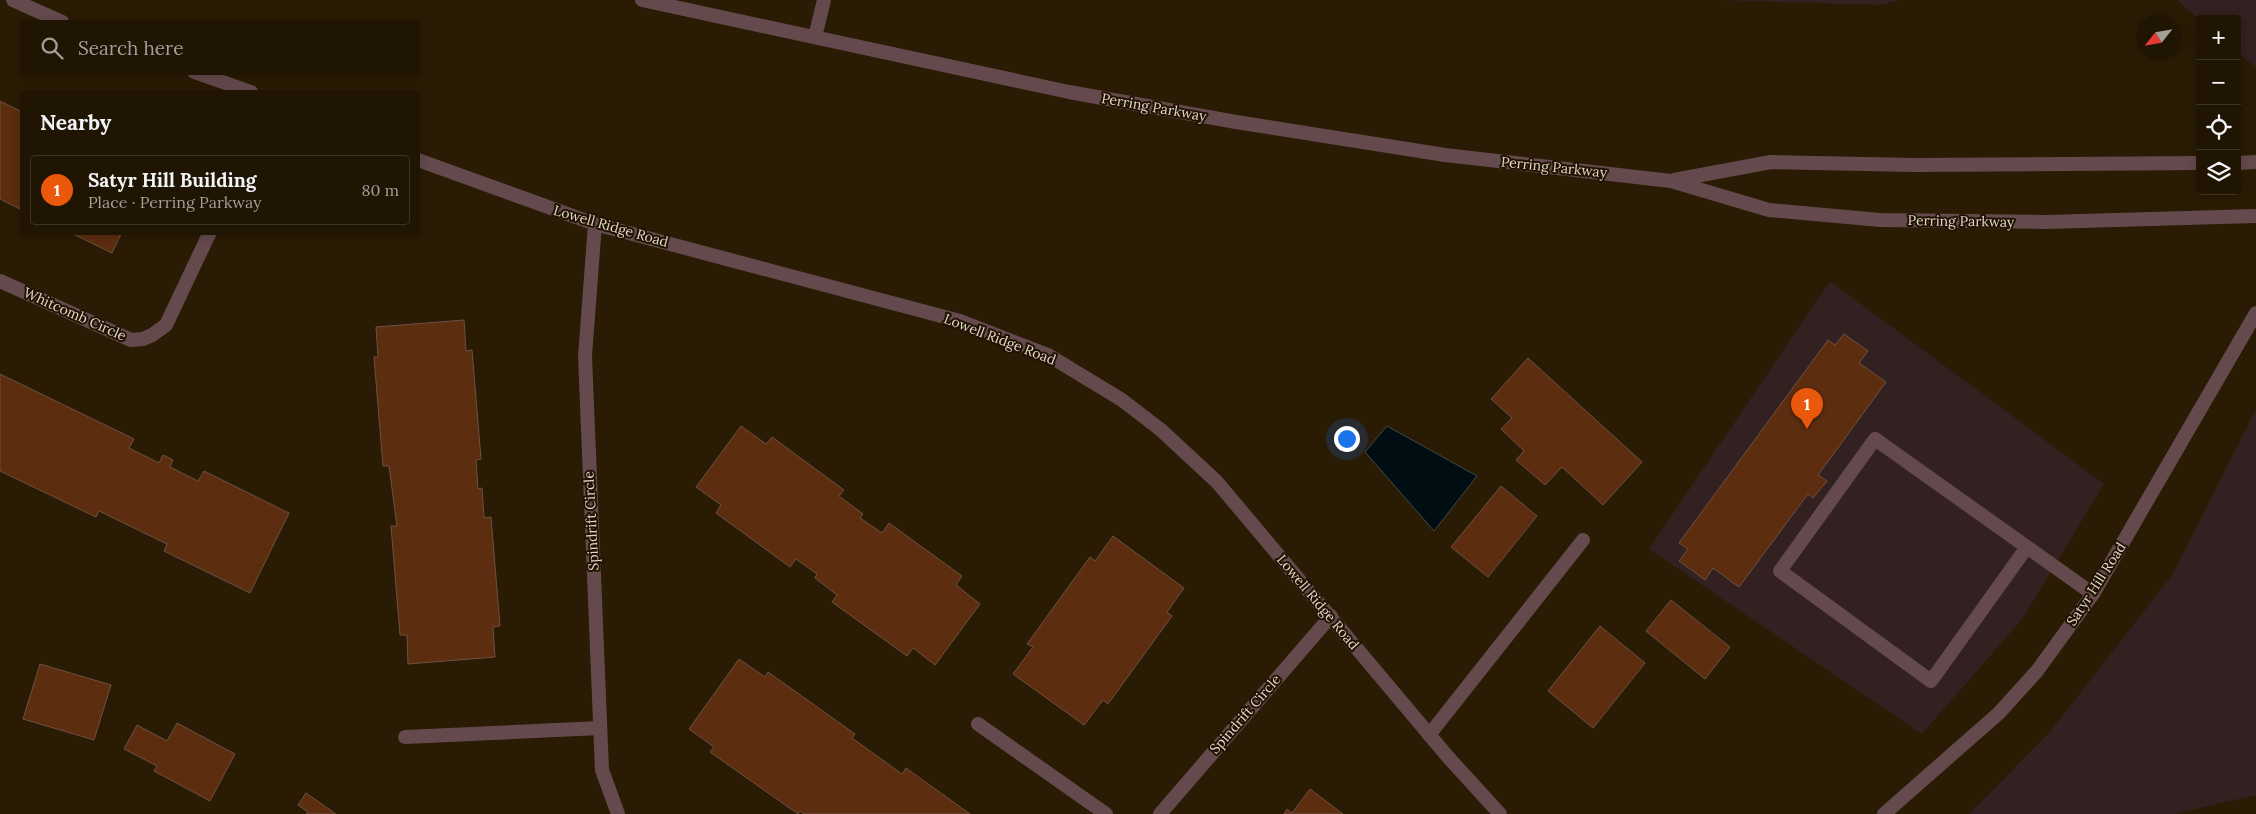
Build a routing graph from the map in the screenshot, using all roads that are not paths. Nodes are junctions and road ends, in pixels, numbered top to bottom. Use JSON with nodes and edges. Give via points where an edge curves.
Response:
{"nodes":[{"id":1,"x":13,"y":0,"type":"edge"},
{"id":2,"x":642,"y":0,"type":"edge"},
{"id":3,"x":824,"y":0,"type":"edge"},
{"id":4,"x":58,"y":20,"type":"edge"},
{"id":5,"x":815,"y":37,"type":"junction"},
{"id":6,"x":203,"y":75,"type":"edge"},
{"id":7,"x":245,"y":90,"type":"edge"},
{"id":8,"x":420,"y":161,"type":"edge"},
{"id":9,"x":2256,"y":162,"type":"edge"},
{"id":10,"x":2196,"y":163,"type":"edge"},
{"id":11,"x":2241,"y":163,"type":"edge"},
{"id":12,"x":1671,"y":180,"type":"junction"},
{"id":13,"x":2256,"y":216,"type":"edge"},
{"id":14,"x":595,"y":224,"type":"junction"},
{"id":15,"x":209,"y":235,"type":"edge"},
{"id":16,"x":0,"y":281,"type":"edge"},
{"id":17,"x":2256,"y":313,"type":"edge"},
{"id":18,"x":1583,"y":540,"type":"dead end"},
{"id":19,"x":2027,"y":547,"type":"junction"},
{"id":20,"x":2093,"y":594,"type":"junction"},
{"id":21,"x":1331,"y":616,"type":"junction"},
{"id":22,"x":978,"y":724,"type":"dead end"},
{"id":23,"x":600,"y":728,"type":"junction"},
{"id":24,"x":1429,"y":735,"type":"junction"},
{"id":25,"x":405,"y":737,"type":"dead end"},
{"id":26,"x":618,"y":814,"type":"edge"},
{"id":27,"x":1106,"y":814,"type":"edge"},
{"id":28,"x":1160,"y":814,"type":"edge"},
{"id":29,"x":1500,"y":814,"type":"edge"},
{"id":30,"x":1884,"y":814,"type":"edge"}],
"edges":[{"from":1,"to":4,"type":"street"},
{"from":2,"to":5,"type":"street","name":"Perring Parkway"},
{"from":3,"to":5,"type":"street"},
{"from":5,"to":12,"type":"street","name":"Perring Parkway","via":[[1069,92],[1236,122],[1445,155]]},
{"from":6,"to":7,"type":"street"},
{"from":8,"to":14,"type":"street","name":"Lowell Ridge Road"},
{"from":9,"to":11,"type":"street"},
{"from":10,"to":12,"type":"street","name":"Perring Parkway","via":[[1914,165],[1771,162]]},
{"from":12,"to":13,"type":"street","name":"Perring Parkway","via":[[1769,210],[1880,220],[2046,222]]},
{"from":14,"to":21,"type":"street","name":"Lowell Ridge Road","via":[[960,321],[1048,355],[1122,400],[1161,430],[1217,482]]},
{"from":14,"to":23,"type":"street","name":"Spindrift Circle","via":[[585,356]]},
{"from":15,"to":16,"type":"street","name":"Whitcomb Circle","via":[[166,325],[143,339],[131,340]]},
{"from":17,"to":20,"type":"street","name":"Satyr Hill Road"},
{"from":18,"to":24,"type":"street"},
{"from":19,"to":19,"type":"street","via":[[1875,439],[1780,571],[1931,681]]},
{"from":19,"to":20,"type":"street"},
{"from":20,"to":30,"type":"street","name":"Satyr Hill Road","via":[[2037,671],[1999,713]]},
{"from":21,"to":24,"type":"street","name":"Lowell Ridge Road"},
{"from":21,"to":28,"type":"street","name":"Spindrift Circle"},
{"from":22,"to":27,"type":"street"},
{"from":23,"to":25,"type":"street"},
{"from":23,"to":26,"type":"street","name":"Spindrift Circle","via":[[602,770]]},
{"from":24,"to":29,"type":"street","name":"Lowell Ridge Road"}]}
